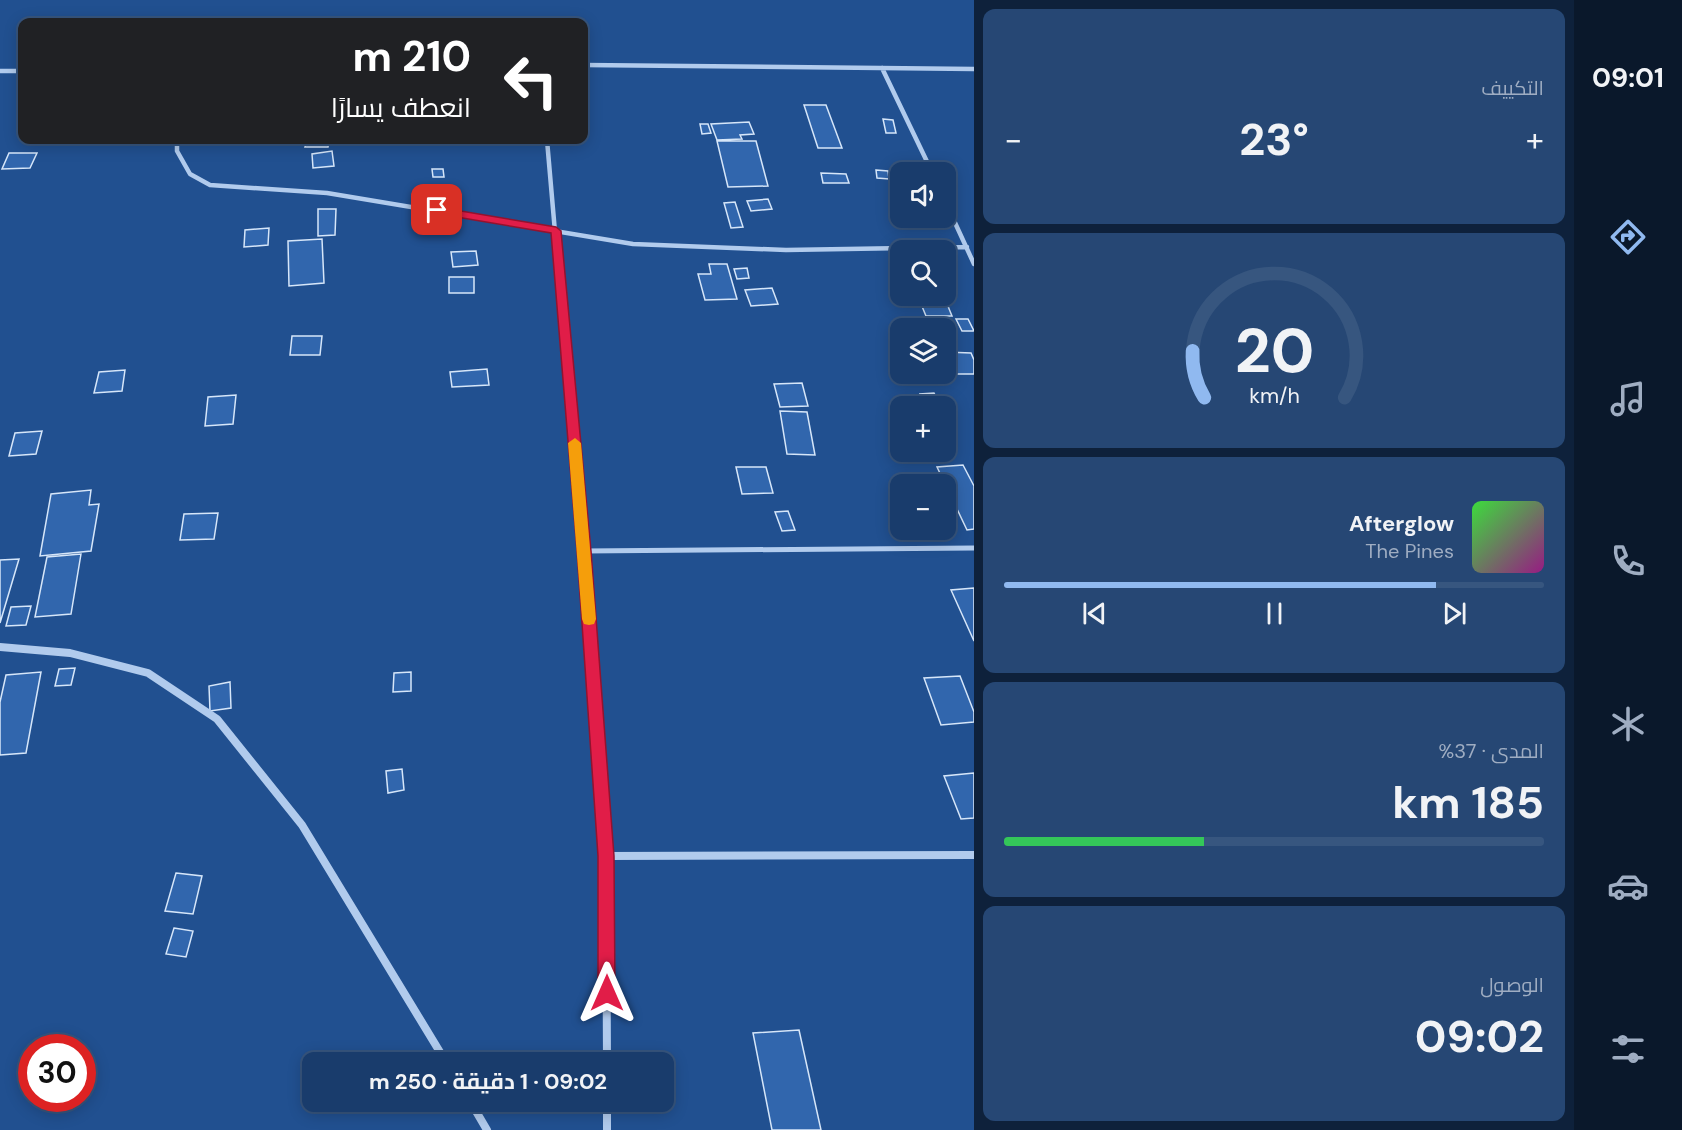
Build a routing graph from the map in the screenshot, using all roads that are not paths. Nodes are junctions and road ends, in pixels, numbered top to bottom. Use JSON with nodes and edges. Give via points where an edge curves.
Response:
{"nodes":[{"id":1,"x":588,"y":65,"type":"edge"},
{"id":2,"x":882,"y":68,"type":"junction"},
{"id":3,"x":974,"y":69,"type":"edge"},
{"id":4,"x":0,"y":71,"type":"edge"},
{"id":5,"x":18,"y":71,"type":"edge"},
{"id":6,"x":177,"y":144,"type":"edge"},
{"id":7,"x":548,"y":144,"type":"edge"},
{"id":8,"x":927,"y":162,"type":"edge"},
{"id":9,"x":956,"y":224,"type":"edge"},
{"id":10,"x":556,"y":231,"type":"junction"},
{"id":11,"x":967,"y":247,"type":"junction"},
{"id":12,"x":974,"y":264,"type":"edge"},
{"id":13,"x":974,"y":548,"type":"edge"},
{"id":14,"x":584,"y":551,"type":"junction"},
{"id":15,"x":0,"y":647,"type":"edge"},
{"id":16,"x":974,"y":855,"type":"edge"},
{"id":17,"x":606,"y":856,"type":"junction"},
{"id":18,"x":440,"y":1052,"type":"edge"},
{"id":19,"x":607,"y":1052,"type":"edge"},
{"id":20,"x":476,"y":1112,"type":"edge"},
{"id":21,"x":607,"y":1112,"type":"edge"},
{"id":22,"x":487,"y":1130,"type":"edge"},
{"id":23,"x":607,"y":1130,"type":"edge"}],
"edges":[{"from":1,"to":2,"type":"street"},
{"from":2,"to":3,"type":"street"},
{"from":2,"to":8,"type":"street"},
{"from":4,"to":5,"type":"street"},
{"from":6,"to":10,"type":"street","via":[[190,174],[210,185],[327,193]]},
{"from":7,"to":10,"type":"street"},
{"from":9,"to":11,"type":"street"},
{"from":10,"to":11,"type":"street","via":[[633,244],[694,248]]},
{"from":10,"to":14,"type":"street"},
{"from":11,"to":12,"type":"street"},
{"from":13,"to":14,"type":"street"},
{"from":14,"to":17,"type":"street"},
{"from":15,"to":18,"type":"street","via":[[70,653],[148,673],[216,719],[302,825]]},
{"from":16,"to":17,"type":"street"},
{"from":17,"to":19,"type":"street"},
{"from":20,"to":22,"type":"street"},
{"from":21,"to":23,"type":"street"}]}
